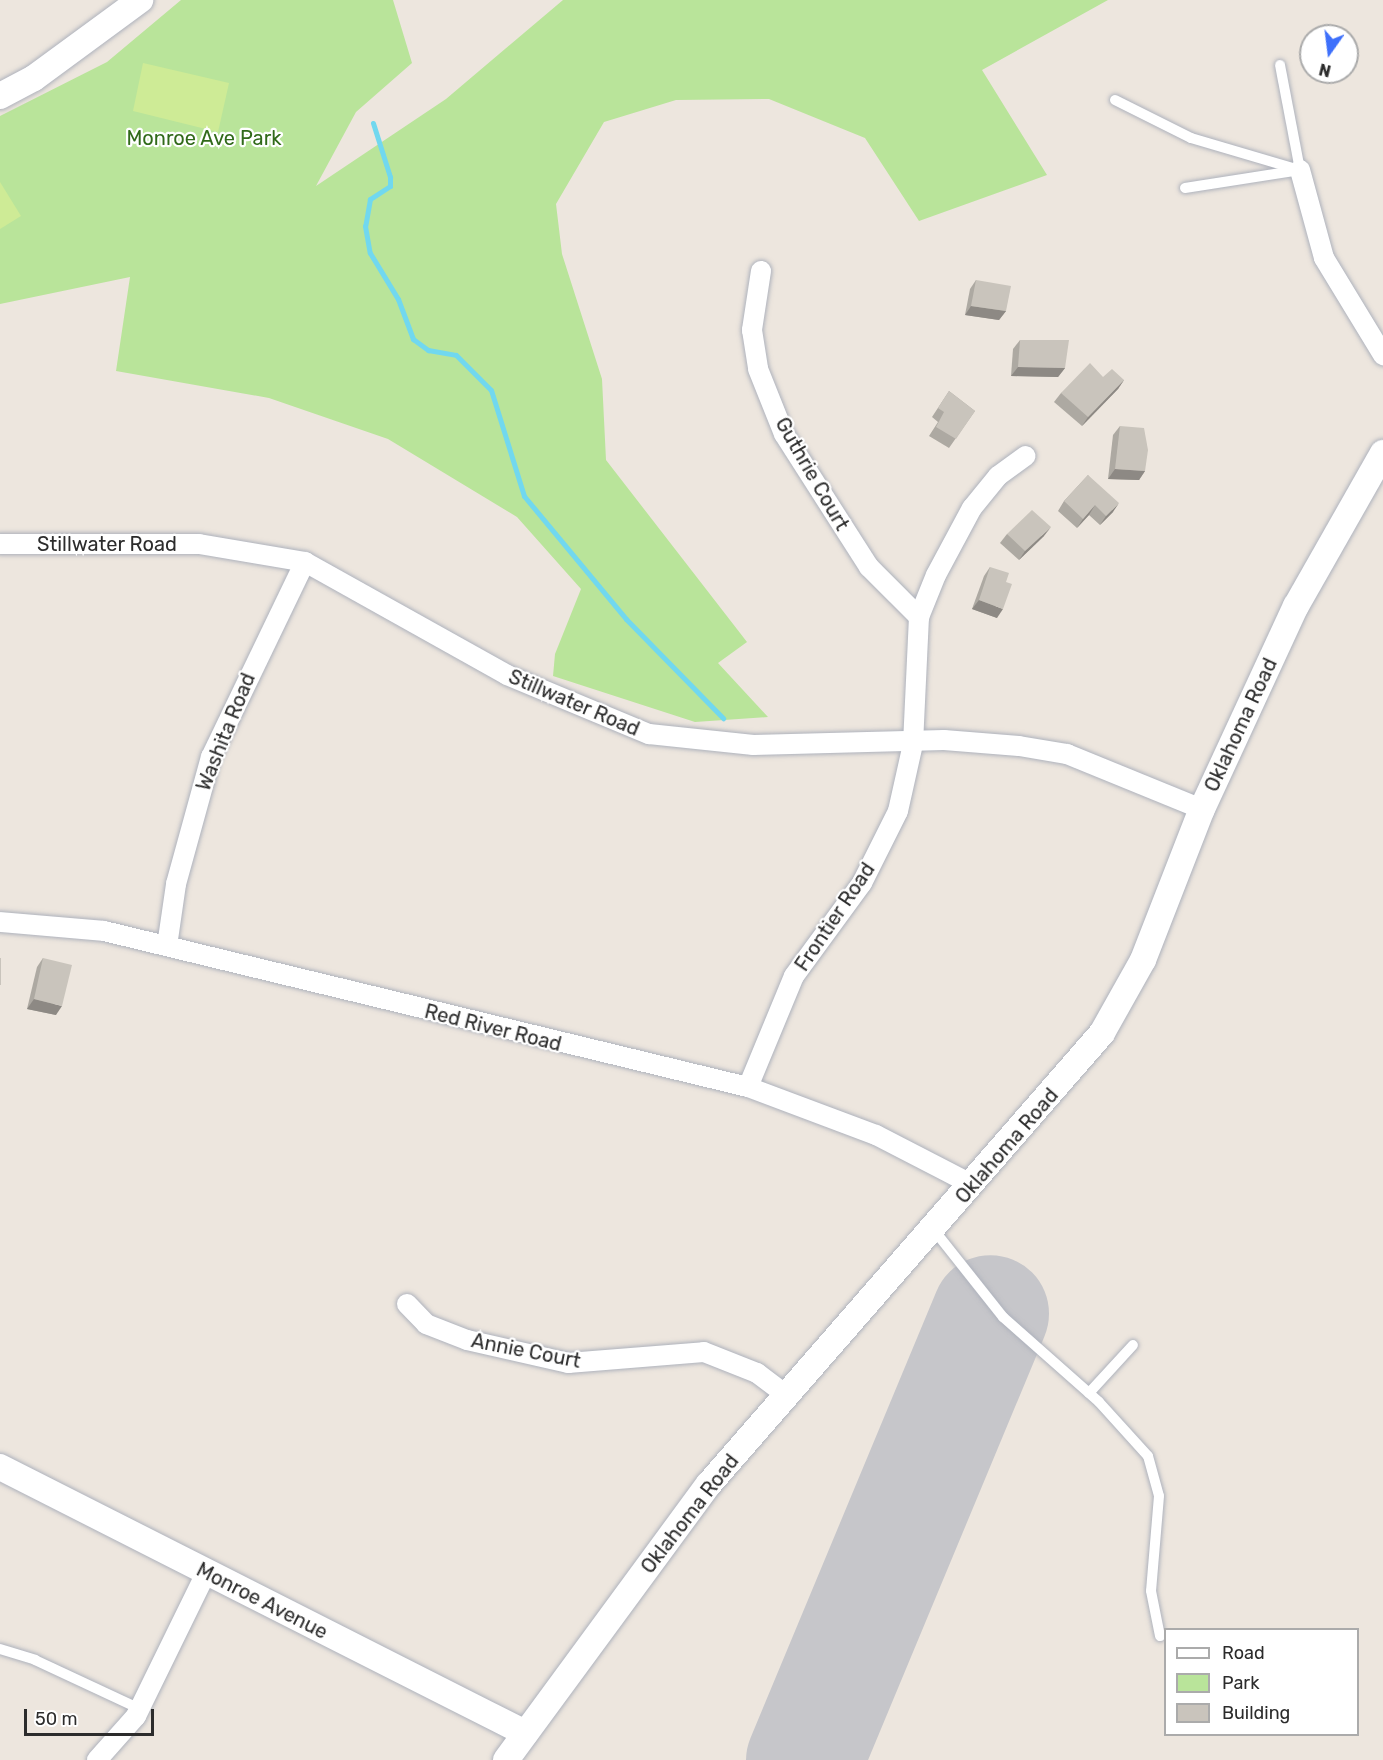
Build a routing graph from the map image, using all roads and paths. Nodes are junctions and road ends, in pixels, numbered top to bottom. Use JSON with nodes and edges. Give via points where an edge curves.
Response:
{"nodes":[{"id":1,"x":140,"y":0,"type":"edge"},
{"id":2,"x":1280,"y":65,"type":"dead end"},
{"id":3,"x":0,"y":96,"type":"edge"},
{"id":4,"x":1114,"y":100,"type":"dead end"},
{"id":5,"x":1300,"y":170,"type":"junction"},
{"id":6,"x":1185,"y":188,"type":"dead end"},
{"id":7,"x":761,"y":271,"type":"dead end"},
{"id":8,"x":1383,"y":355,"type":"edge"},
{"id":9,"x":1383,"y":453,"type":"edge"},
{"id":10,"x":1026,"y":456,"type":"dead end"},
{"id":11,"x":0,"y":544,"type":"edge"},
{"id":12,"x":305,"y":562,"type":"junction"},
{"id":13,"x":919,"y":617,"type":"junction"},
{"id":14,"x":913,"y":744,"type":"junction"},
{"id":15,"x":1203,"y":809,"type":"junction"},
{"id":16,"x":0,"y":922,"type":"edge"},
{"id":17,"x":167,"y":946,"type":"junction"},
{"id":18,"x":748,"y":1087,"type":"junction"},
{"id":19,"x":971,"y":1184,"type":"junction"},
{"id":20,"x":934,"y":1230,"type":"junction"},
{"id":21,"x":407,"y":1304,"type":"dead end"},
{"id":22,"x":1133,"y":1345,"type":"dead end"},
{"id":23,"x":1089,"y":1393,"type":"junction"},
{"id":24,"x":787,"y":1396,"type":"junction"},
{"id":25,"x":0,"y":1467,"type":"edge"},
{"id":26,"x":206,"y":1573,"type":"junction"},
{"id":27,"x":1160,"y":1636,"type":"dead end"},
{"id":28,"x":0,"y":1649,"type":"edge"},
{"id":29,"x":140,"y":1708,"type":"junction"},
{"id":30,"x":525,"y":1733,"type":"junction"},
{"id":31,"x":96,"y":1760,"type":"edge"},
{"id":32,"x":506,"y":1760,"type":"edge"}],
"edges":[{"from":1,"to":3,"type":"street","via":[[34,78]]},
{"from":2,"to":5,"type":"lane"},
{"from":4,"to":5,"type":"lane","via":[[1191,138]]},
{"from":5,"to":6,"type":"lane"},
{"from":5,"to":8,"type":"street","via":[[1324,258]]},
{"from":7,"to":13,"type":"street","name":"Guthrie Court","via":[[752,330],[758,369],[784,434],[869,567]]},
{"from":9,"to":15,"type":"street","name":"Oklahoma Road","via":[[1296,606]]},
{"from":10,"to":13,"type":"street","via":[[998,476],[972,508]]},
{"from":11,"to":12,"type":"street","name":"Stillwater Road","via":[[199,544]]},
{"from":12,"to":14,"type":"street","name":"Stillwater Road","via":[[507,675],[649,734],[753,745]]},
{"from":12,"to":17,"type":"street","name":"Washita Road","via":[[211,757],[176,884]]},
{"from":13,"to":14,"type":"street","name":"Frontier Road"},
{"from":14,"to":15,"type":"street","name":"Stillwater Road","via":[[944,740],[1066,754]]},
{"from":14,"to":18,"type":"street","name":"Frontier Road","via":[[898,811],[879,851],[862,883],[809,949]]},
{"from":15,"to":19,"type":"street","name":"Oklahoma Road","via":[[1178,882],[1102,1033]]},
{"from":16,"to":17,"type":"street","name":"Red River Road","via":[[104,931]]},
{"from":17,"to":18,"type":"street","name":"Red River Road"},
{"from":18,"to":19,"type":"street","name":"Red River Road","via":[[876,1135]]},
{"from":19,"to":20,"type":"street","name":"Oklahoma Road"},
{"from":20,"to":23,"type":"lane","via":[[1003,1317]]},
{"from":20,"to":24,"type":"street","name":"Oklahoma Road"},
{"from":21,"to":24,"type":"street","name":"Annie Court","via":[[426,1324],[467,1340],[568,1363],[704,1352],[757,1373]]},
{"from":22,"to":23,"type":"lane"},
{"from":23,"to":27,"type":"lane","via":[[1134,1437],[1157,1476],[1151,1591]]},
{"from":24,"to":30,"type":"street","name":"Oklahoma Road","via":[[709,1484]]},
{"from":25,"to":26,"type":"street","name":"Monroe Avenue"},
{"from":26,"to":29,"type":"street"},
{"from":26,"to":30,"type":"street","name":"Monroe Avenue"},
{"from":28,"to":29,"type":"lane"},
{"from":29,"to":31,"type":"street"},
{"from":30,"to":32,"type":"street","name":"Oklahoma Road"}]}
